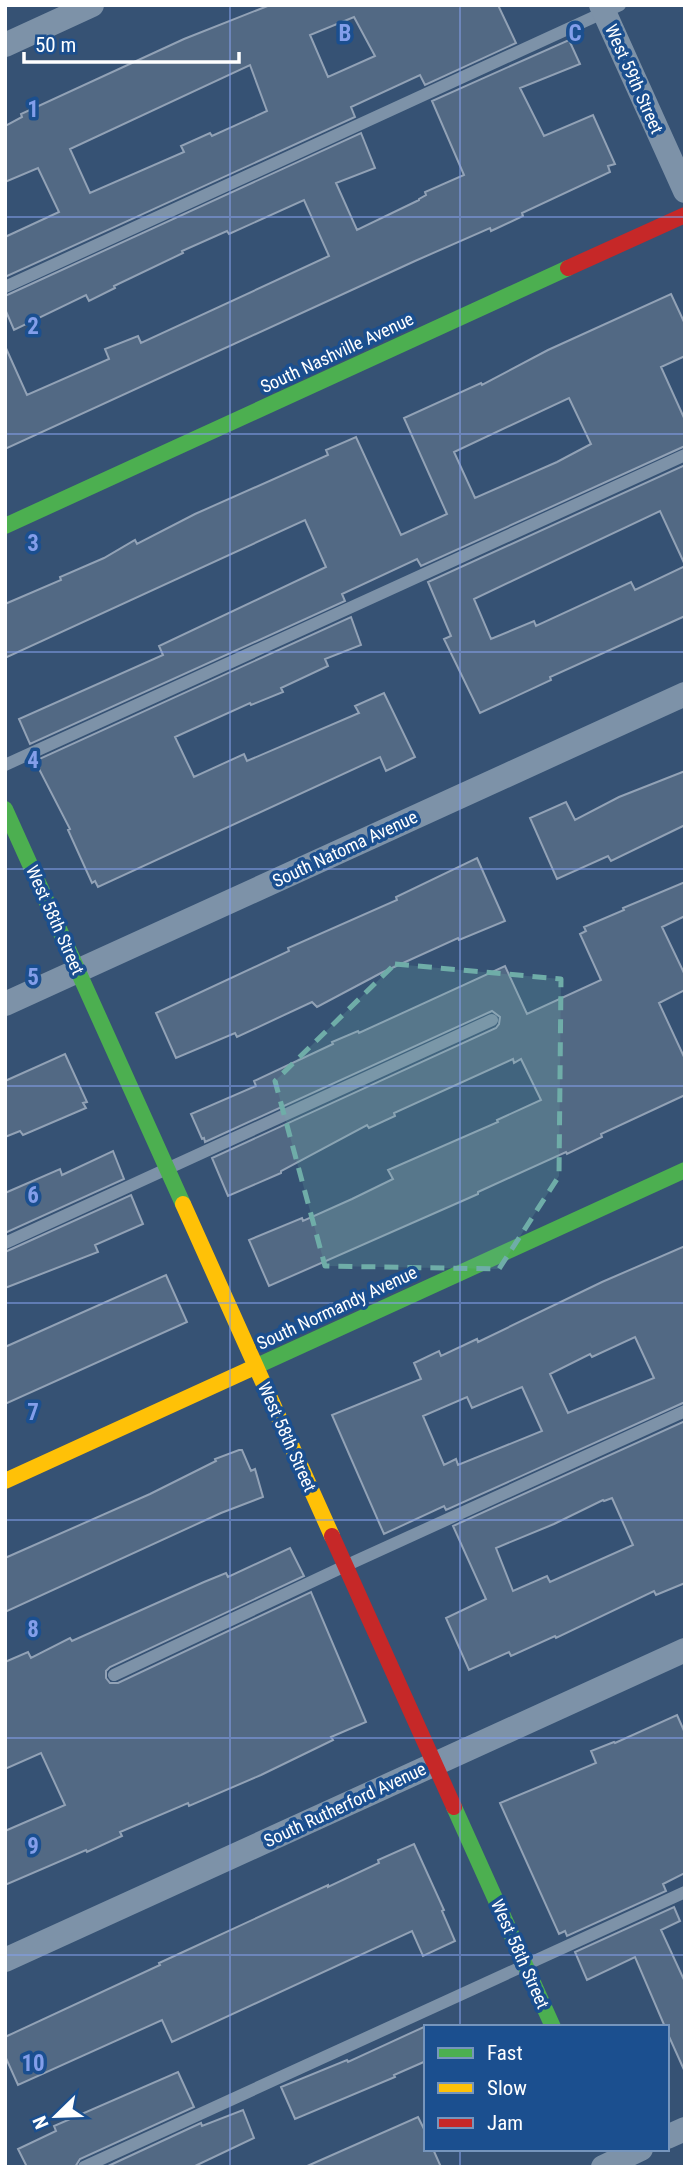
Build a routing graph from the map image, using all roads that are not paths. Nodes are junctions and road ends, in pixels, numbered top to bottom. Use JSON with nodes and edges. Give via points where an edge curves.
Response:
{"nodes":[{"id":1,"x":92,"y":5,"type":"edge"},
{"id":2,"x":608,"y":8,"type":"edge"},
{"id":3,"x":5,"y":45,"type":"edge"},
{"id":4,"x":685,"y":191,"type":"edge"},
{"id":5,"x":685,"y":215,"type":"edge"},
{"id":6,"x":5,"y":287,"type":"edge"},
{"id":7,"x":685,"y":455,"type":"edge"},
{"id":8,"x":5,"y":526,"type":"edge"},
{"id":9,"x":685,"y":694,"type":"edge"},
{"id":10,"x":5,"y":765,"type":"edge"},
{"id":11,"x":5,"y":809,"type":"edge"},
{"id":12,"x":78,"y":971,"type":"junction"},
{"id":13,"x":5,"y":1004,"type":"edge"},
{"id":14,"x":492,"y":1020,"type":"dead end"},
{"id":15,"x":167,"y":1170,"type":"junction"},
{"id":16,"x":685,"y":1170,"type":"edge"},
{"id":17,"x":5,"y":1243,"type":"edge"},
{"id":18,"x":255,"y":1367,"type":"junction"},
{"id":19,"x":685,"y":1411,"type":"edge"},
{"id":20,"x":5,"y":1481,"type":"edge"},
{"id":21,"x":345,"y":1566,"type":"junction"},
{"id":22,"x":685,"y":1650,"type":"edge"},
{"id":23,"x":114,"y":1675,"type":"dead end"},
{"id":24,"x":434,"y":1764,"type":"junction"},
{"id":25,"x":685,"y":1892,"type":"edge"},
{"id":26,"x":5,"y":1960,"type":"edge"},
{"id":27,"x":525,"y":1965,"type":"junction"},
{"id":28,"x":551,"y":2025,"type":"edge"},
{"id":29,"x":685,"y":2129,"type":"edge"},
{"id":30,"x":669,"y":2136,"type":"edge"},
{"id":31,"x":636,"y":2151,"type":"edge"},
{"id":32,"x":610,"y":2161,"type":"edge"},
{"id":33,"x":84,"y":2167,"type":"edge"}],
"edges":[{"from":1,"to":3,"type":"street"},
{"from":2,"to":4,"type":"street","name":"West 59th Street"},
{"from":2,"to":6,"type":"lane"},
{"from":5,"to":8,"type":"street","name":"South Nashville Avenue"},
{"from":7,"to":10,"type":"lane"},
{"from":9,"to":12,"type":"street","name":"South Natoma Avenue"},
{"from":11,"to":12,"type":"street","name":"West 58th Street"},
{"from":12,"to":13,"type":"street","name":"South Natoma Avenue"},
{"from":12,"to":15,"type":"street","name":"West 58th Street"},
{"from":14,"to":15,"type":"lane"},
{"from":15,"to":17,"type":"lane"},
{"from":15,"to":18,"type":"street","name":"West 58th Street"},
{"from":16,"to":18,"type":"street","name":"South Normandy Avenue"},
{"from":18,"to":20,"type":"street","name":"South Normandy Avenue"},
{"from":18,"to":21,"type":"street","name":"West 58th Street"},
{"from":19,"to":21,"type":"lane"},
{"from":21,"to":23,"type":"lane"},
{"from":21,"to":24,"type":"street","name":"West 58th Street"},
{"from":22,"to":24,"type":"street","name":"South Rutherford Avenue"},
{"from":24,"to":26,"type":"street","name":"South Rutherford Avenue"},
{"from":24,"to":27,"type":"street","name":"West 58th Street"},
{"from":25,"to":27,"type":"lane"},
{"from":27,"to":28,"type":"street","name":"West 58th Street"},
{"from":27,"to":33,"type":"lane"},
{"from":29,"to":30,"type":"street"},
{"from":31,"to":32,"type":"street"}]}
